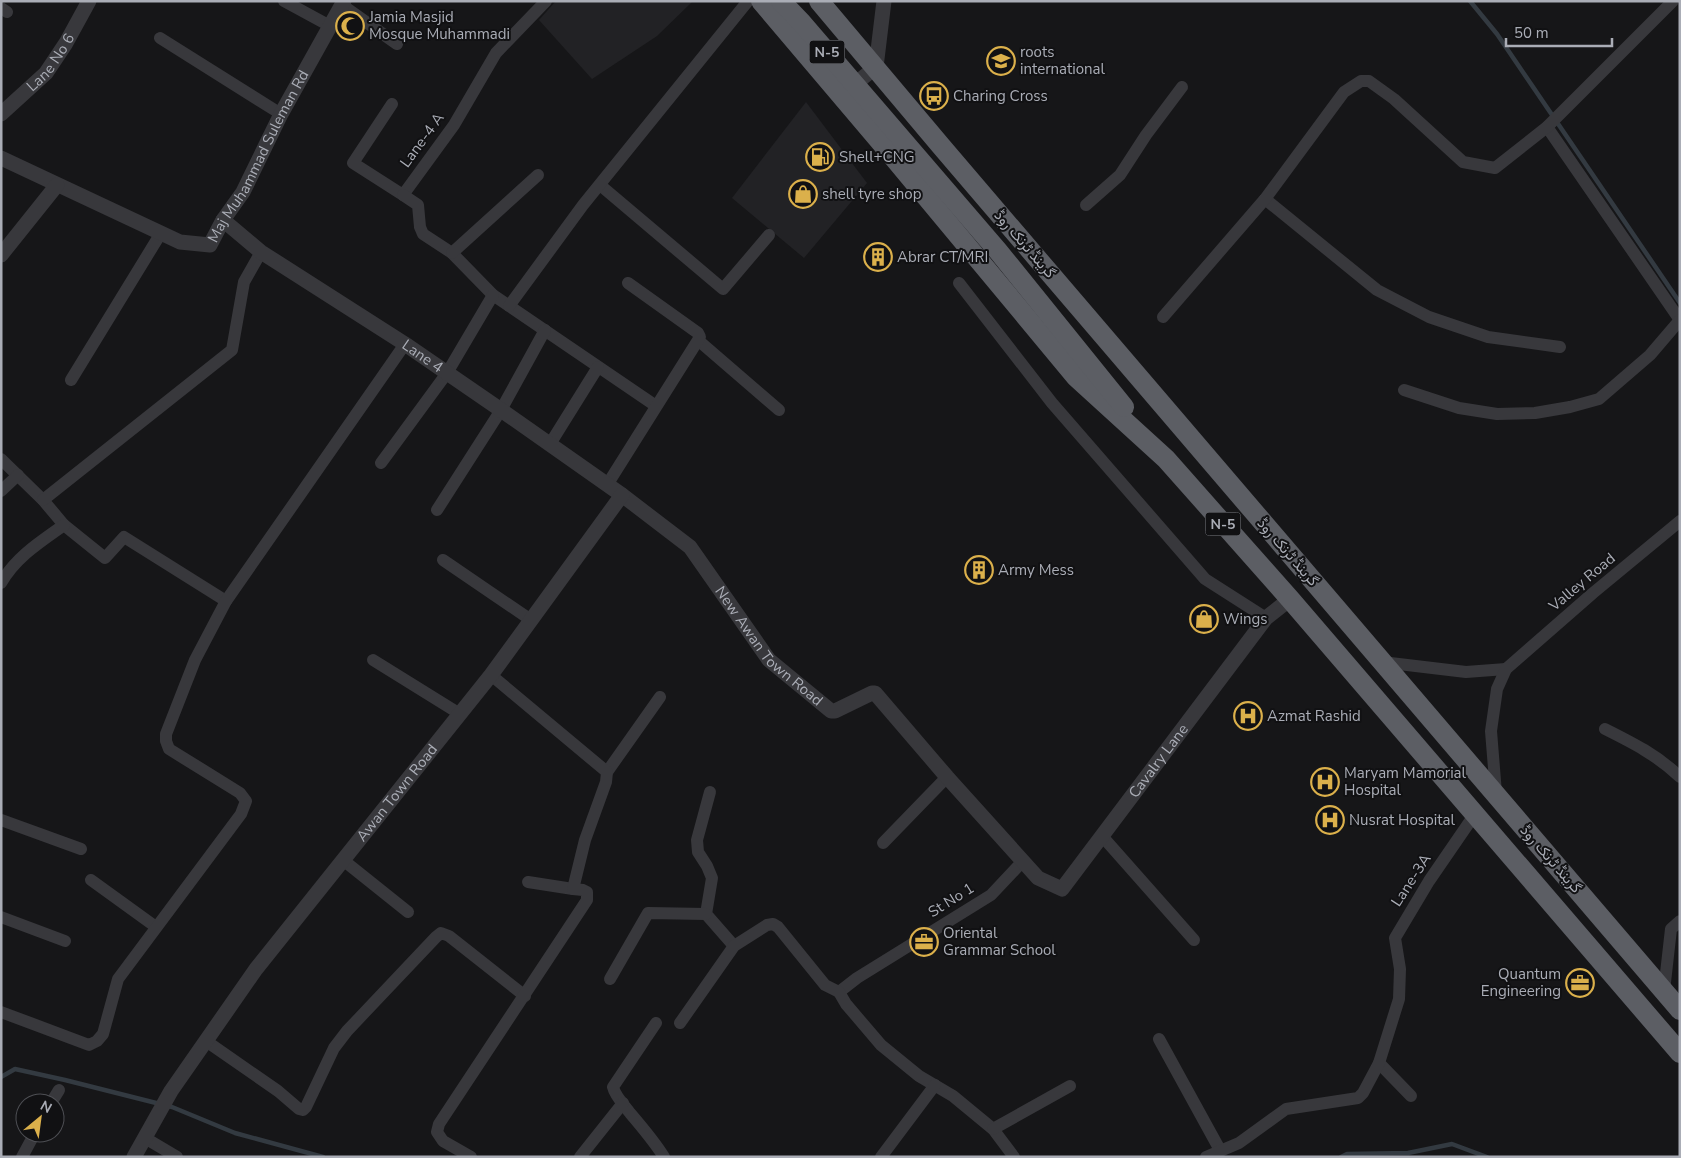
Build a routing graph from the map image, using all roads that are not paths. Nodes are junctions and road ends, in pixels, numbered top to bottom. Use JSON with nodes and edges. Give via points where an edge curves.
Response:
{"nodes":[{"id":1,"x":90,"y":1,"type":"edge"},
{"id":2,"x":284,"y":1,"type":"edge"},
{"id":3,"x":546,"y":1,"type":"edge"},
{"id":4,"x":748,"y":1,"type":"edge"},
{"id":5,"x":761,"y":1,"type":"edge"},
{"id":6,"x":781,"y":1,"type":"edge"},
{"id":7,"x":819,"y":1,"type":"edge"},
{"id":8,"x":884,"y":1,"type":"edge"},
{"id":9,"x":1673,"y":1,"type":"edge"},
{"id":10,"x":343,"y":3,"type":"edge"},
{"id":11,"x":330,"y":26,"type":"junction"},
{"id":12,"x":160,"y":38,"type":"dead end"},
{"id":13,"x":397,"y":44,"type":"dead end"},
{"id":14,"x":876,"y":68,"type":"junction"},
{"id":15,"x":854,"y":84,"type":"junction"},
{"id":16,"x":1182,"y":87,"type":"dead end"},
{"id":17,"x":392,"y":104,"type":"dead end"},
{"id":18,"x":1,"y":114,"type":"edge"},
{"id":19,"x":281,"y":114,"type":"junction"},
{"id":20,"x":1548,"y":126,"type":"junction"},
{"id":21,"x":1,"y":158,"type":"edge"},
{"id":22,"x":538,"y":175,"type":"dead end"},
{"id":23,"x":57,"y":185,"type":"junction"},
{"id":24,"x":600,"y":185,"type":"junction"},
{"id":25,"x":402,"y":195,"type":"junction"},
{"id":26,"x":1265,"y":199,"type":"junction"},
{"id":27,"x":1086,"y":206,"type":"dead end"},
{"id":28,"x":223,"y":220,"type":"junction"},
{"id":29,"x":161,"y":233,"type":"junction"},
{"id":30,"x":769,"y":235,"type":"dead end"},
{"id":31,"x":261,"y":252,"type":"junction"},
{"id":32,"x":452,"y":253,"type":"junction"},
{"id":33,"x":1,"y":255,"type":"edge"},
{"id":34,"x":628,"y":283,"type":"dead end"},
{"id":35,"x":959,"y":283,"type":"dead end"},
{"id":36,"x":493,"y":295,"type":"junction"},
{"id":37,"x":510,"y":306,"type":"junction"},
{"id":38,"x":1163,"y":316,"type":"dead end"},
{"id":39,"x":1680,"y":320,"type":"edge"},
{"id":40,"x":545,"y":330,"type":"junction"},
{"id":41,"x":699,"y":341,"type":"junction"},
{"id":42,"x":405,"y":344,"type":"junction"},
{"id":43,"x":1560,"y":347,"type":"dead end"},
{"id":44,"x":598,"y":367,"type":"junction"},
{"id":45,"x":447,"y":373,"type":"junction"},
{"id":46,"x":71,"y":380,"type":"dead end"},
{"id":47,"x":1404,"y":390,"type":"dead end"},
{"id":48,"x":656,"y":406,"type":"junction"},
{"id":49,"x":501,"y":410,"type":"junction"},
{"id":50,"x":779,"y":410,"type":"dead end"},
{"id":51,"x":550,"y":444,"type":"junction"},
{"id":52,"x":1,"y":459,"type":"edge"},
{"id":53,"x":1166,"y":459,"type":"junction"},
{"id":54,"x":381,"y":463,"type":"dead end"},
{"id":55,"x":18,"y":475,"type":"junction"},
{"id":56,"x":608,"y":485,"type":"junction"},
{"id":57,"x":1,"y":491,"type":"edge"},
{"id":58,"x":622,"y":495,"type":"junction"},
{"id":59,"x":43,"y":500,"type":"junction"},
{"id":60,"x":437,"y":510,"type":"dead end"},
{"id":61,"x":1680,"y":522,"type":"edge"},
{"id":62,"x":64,"y":525,"type":"junction"},
{"id":63,"x":443,"y":560,"type":"dead end"},
{"id":64,"x":1,"y":583,"type":"edge"},
{"id":65,"x":1290,"y":598,"type":"junction"},
{"id":66,"x":226,"y":601,"type":"junction"},
{"id":67,"x":1266,"y":618,"type":"junction"},
{"id":68,"x":531,"y":620,"type":"junction"},
{"id":69,"x":373,"y":660,"type":"dead end"},
{"id":70,"x":1382,"y":662,"type":"junction"},
{"id":71,"x":1506,"y":669,"type":"junction"},
{"id":72,"x":491,"y":674,"type":"junction"},
{"id":73,"x":660,"y":697,"type":"dead end"},
{"id":74,"x":460,"y":714,"type":"junction"},
{"id":75,"x":1605,"y":729,"type":"dead end"},
{"id":76,"x":607,"y":772,"type":"junction"},
{"id":77,"x":947,"y":777,"type":"junction"},
{"id":78,"x":1680,"y":777,"type":"edge"},
{"id":79,"x":710,"y":792,"type":"dead end"},
{"id":80,"x":1496,"y":794,"type":"junction"},
{"id":81,"x":1475,"y":814,"type":"junction"},
{"id":82,"x":1,"y":820,"type":"edge"},
{"id":83,"x":1102,"y":836,"type":"junction"},
{"id":84,"x":883,"y":843,"type":"dead end"},
{"id":85,"x":80,"y":849,"type":"dead end"},
{"id":86,"x":343,"y":860,"type":"junction"},
{"id":87,"x":1023,"y":861,"type":"junction"},
{"id":88,"x":92,"y":880,"type":"dead end"},
{"id":89,"x":528,"y":882,"type":"dead end"},
{"id":90,"x":573,"y":889,"type":"junction"},
{"id":91,"x":408,"y":912,"type":"dead end"},
{"id":92,"x":706,"y":914,"type":"junction"},
{"id":93,"x":1,"y":917,"type":"edge"},
{"id":94,"x":1680,"y":921,"type":"edge"},
{"id":95,"x":156,"y":927,"type":"junction"},
{"id":96,"x":1194,"y":940,"type":"dead end"},
{"id":97,"x":65,"y":942,"type":"dead end"},
{"id":98,"x":734,"y":946,"type":"junction"},
{"id":99,"x":610,"y":979,"type":"dead end"},
{"id":100,"x":1664,"y":991,"type":"junction"},
{"id":101,"x":839,"y":992,"type":"junction"},
{"id":102,"x":525,"y":996,"type":"junction"},
{"id":103,"x":1680,"y":1010,"type":"edge"},
{"id":104,"x":1,"y":1012,"type":"edge"},
{"id":105,"x":656,"y":1023,"type":"dead end"},
{"id":106,"x":680,"y":1023,"type":"dead end"},
{"id":107,"x":1159,"y":1040,"type":"dead end"},
{"id":108,"x":206,"y":1041,"type":"junction"},
{"id":109,"x":1680,"y":1054,"type":"edge"},
{"id":110,"x":1379,"y":1064,"type":"junction"},
{"id":111,"x":935,"y":1085,"type":"junction"},
{"id":112,"x":1070,"y":1086,"type":"dead end"},
{"id":113,"x":58,"y":1090,"type":"dead end"},
{"id":114,"x":56,"y":1093,"type":"edge"},
{"id":115,"x":1411,"y":1096,"type":"dead end"},
{"id":116,"x":623,"y":1103,"type":"junction"},
{"id":117,"x":993,"y":1129,"type":"junction"},
{"id":118,"x":145,"y":1138,"type":"junction"},
{"id":119,"x":30,"y":1143,"type":"edge"},
{"id":120,"x":1220,"y":1150,"type":"junction"},
{"id":121,"x":22,"y":1157,"type":"edge"},
{"id":122,"x":134,"y":1157,"type":"edge"},
{"id":123,"x":178,"y":1157,"type":"edge"},
{"id":124,"x":471,"y":1157,"type":"edge"},
{"id":125,"x":580,"y":1157,"type":"edge"},
{"id":126,"x":664,"y":1157,"type":"edge"},
{"id":127,"x":881,"y":1157,"type":"edge"},
{"id":128,"x":1014,"y":1157,"type":"edge"},
{"id":129,"x":1206,"y":1157,"type":"edge"}],
"edges":[{"from":1,"to":18,"type":"street","name":"Lane No 6","via":[[46,73]]},
{"from":2,"to":11,"type":"street"},
{"from":3,"to":25,"type":"street","name":"Lane-4 A","via":[[496,53],[454,125]]},
{"from":4,"to":24,"type":"street"},
{"from":5,"to":53,"type":"highway","name":"گرینڈ ٹرنک روڈ","number":"N-5","via":[[1076,377]]},
{"from":6,"to":15,"type":"highway","name":"گرینڈ ٹرنک روڈ","number":"N-5"},
{"from":7,"to":14,"type":"highway","name":"گرینڈ ٹرنک روڈ","number":"N-5"},
{"from":8,"to":14,"type":"street"},
{"from":9,"to":20,"type":"street"},
{"from":10,"to":11,"type":"street","name":"Maj Muhammad Suleman Rd"},
{"from":10,"to":13,"type":"street"},
{"from":11,"to":19,"type":"street","name":"Maj Muhammad Suleman Rd"},
{"from":12,"to":19,"type":"street"},
{"from":14,"to":15,"type":"street"},
{"from":14,"to":70,"type":"highway","name":"گرینڈ ٹرنک روڈ","number":"N-5"},
{"from":15,"to":53,"type":"highway","name":"گرینڈ ٹرنک روڈ","number":"N-5","via":[[998,251]]},
{"from":16,"to":27,"type":"street","via":[[1120,176]]},
{"from":17,"to":25,"type":"street","via":[[353,163]]},
{"from":19,"to":28,"type":"street","name":"Maj Muhammad Suleman Rd","via":[[243,192]]},
{"from":20,"to":26,"type":"street","via":[[1495,168],[1462,162],[1394,99],[1369,81],[1361,81],[1344,92]]},
{"from":20,"to":39,"type":"street"},
{"from":21,"to":23,"type":"street","name":"Maj Muhammad Suleman Rd"},
{"from":22,"to":32,"type":"street"},
{"from":23,"to":29,"type":"street","name":"Maj Muhammad Suleman Rd"},
{"from":23,"to":33,"type":"street"},
{"from":24,"to":30,"type":"street","via":[[723,289]]},
{"from":24,"to":37,"type":"street"},
{"from":25,"to":32,"type":"street","via":[[418,205],[423,234]]},
{"from":26,"to":38,"type":"street"},
{"from":26,"to":43,"type":"street","via":[[1377,290],[1429,317],[1488,337]]},
{"from":28,"to":29,"type":"street","name":"Maj Muhammad Suleman Rd","via":[[210,245],[180,242]]},
{"from":28,"to":31,"type":"street","name":"Lane 4"},
{"from":29,"to":46,"type":"street"},
{"from":31,"to":42,"type":"street","name":"Lane 4"},
{"from":31,"to":59,"type":"street","via":[[244,282],[232,350]]},
{"from":32,"to":36,"type":"street"},
{"from":34,"to":41,"type":"street","via":[[698,333]]},
{"from":35,"to":67,"type":"street","via":[[1052,403],[1205,579]]},
{"from":36,"to":37,"type":"street"},
{"from":36,"to":45,"type":"street"},
{"from":37,"to":40,"type":"street"},
{"from":39,"to":47,"type":"street","via":[[1650,355],[1599,399],[1570,407],[1535,413],[1497,414],[1459,408]]},
{"from":40,"to":44,"type":"street"},
{"from":40,"to":49,"type":"street"},
{"from":41,"to":48,"type":"street"},
{"from":41,"to":50,"type":"street"},
{"from":42,"to":45,"type":"street","name":"Lane 4"},
{"from":42,"to":66,"type":"street"},
{"from":44,"to":48,"type":"street"},
{"from":44,"to":51,"type":"street"},
{"from":45,"to":49,"type":"street","name":"Lane 4"},
{"from":45,"to":54,"type":"street"},
{"from":48,"to":56,"type":"street"},
{"from":49,"to":51,"type":"street","name":"Lane 4"},
{"from":49,"to":60,"type":"street"},
{"from":51,"to":56,"type":"street","name":"Lane 4"},
{"from":52,"to":55,"type":"street"},
{"from":53,"to":65,"type":"highway","name":"گرینڈ ٹرنک روڈ","number":"N-5"},
{"from":55,"to":57,"type":"street"},
{"from":55,"to":59,"type":"street"},
{"from":56,"to":58,"type":"street","name":"Lane 4"},
{"from":58,"to":68,"type":"street","name":"Awan Town Road"},
{"from":58,"to":77,"type":"street","name":"New Awan Town Road","via":[[690,547],[769,660],[831,711],[875,692]]},
{"from":59,"to":62,"type":"street"},
{"from":61,"to":71,"type":"street","name":"Valley Road","via":[[1593,592]]},
{"from":62,"to":64,"type":"street","via":[[26,552]]},
{"from":62,"to":66,"type":"street","via":[[105,558],[124,537]]},
{"from":63,"to":68,"type":"street"},
{"from":65,"to":67,"type":"street","name":"Cavalry Lane"},
{"from":65,"to":81,"type":"highway","name":"گرینڈ ٹرنک روڈ","number":"N-5"},
{"from":66,"to":95,"type":"street","via":[[195,660],[166,741],[169,749],[240,793],[246,801],[241,814]]},
{"from":67,"to":83,"type":"street","name":"Cavalry Lane"},
{"from":68,"to":72,"type":"street","name":"Awan Town Road"},
{"from":69,"to":74,"type":"street"},
{"from":70,"to":71,"type":"street","via":[[1466,672]]},
{"from":70,"to":80,"type":"highway","name":"گرینڈ ٹرنک روڈ","number":"N-5"},
{"from":71,"to":80,"type":"street","name":"Valley Road","via":[[1497,690],[1491,732]]},
{"from":72,"to":74,"type":"street","name":"Awan Town Road"},
{"from":72,"to":76,"type":"street"},
{"from":73,"to":76,"type":"street"},
{"from":74,"to":86,"type":"street","name":"Awan Town Road"},
{"from":75,"to":78,"type":"street","via":[[1640,746]]},
{"from":76,"to":90,"type":"street"},
{"from":77,"to":84,"type":"street"},
{"from":77,"to":87,"type":"street","name":"New Awan Town Road"},
{"from":79,"to":92,"type":"street","via":[[696,840],[698,852],[712,878]]},
{"from":80,"to":100,"type":"highway","name":"گرینڈ ٹرنک روڈ","number":"N-5"},
{"from":81,"to":109,"type":"highway","name":"گرینڈ ٹرنک روڈ","number":"N-5"},
{"from":81,"to":110,"type":"street","name":"Lane-3A","via":[[1394,938],[1400,970],[1399,999]]},
{"from":82,"to":85,"type":"street"},
{"from":83,"to":87,"type":"street","name":"Cavalry Lane","via":[[1062,889],[1038,878]]},
{"from":83,"to":96,"type":"street"},
{"from":86,"to":91,"type":"street"},
{"from":86,"to":108,"type":"street","name":"Awan Town Road","via":[[256,969]]},
{"from":87,"to":101,"type":"street","name":"St No 1","via":[[991,895]]},
{"from":88,"to":95,"type":"street"},
{"from":89,"to":90,"type":"street"},
{"from":90,"to":102,"type":"street","via":[[587,892],[587,900]]},
{"from":92,"to":98,"type":"street"},
{"from":92,"to":99,"type":"street","via":[[648,913]]},
{"from":93,"to":97,"type":"street"},
{"from":94,"to":100,"type":"street","via":[[1671,929]]},
{"from":95,"to":104,"type":"street","via":[[118,979],[102,1034],[96,1042],[89,1045]]},
{"from":98,"to":101,"type":"street","via":[[773,924],[825,985]]},
{"from":98,"to":106,"type":"street"},
{"from":100,"to":103,"type":"highway","name":"گرینڈ ٹرنک روڈ","number":"N-5"},
{"from":101,"to":111,"type":"street","via":[[881,1046]]},
{"from":102,"to":108,"type":"street","via":[[449,936],[441,934],[347,1031],[334,1048],[303,1110]]},
{"from":102,"to":124,"type":"street","via":[[439,1124],[437,1132],[443,1141]]},
{"from":105,"to":116,"type":"street","via":[[612,1087]]},
{"from":107,"to":120,"type":"street"},
{"from":108,"to":118,"type":"street","name":"Awan Town Road","via":[[171,1091]]},
{"from":110,"to":115,"type":"street"},
{"from":110,"to":120,"type":"street","name":"Lane-3A","via":[[1358,1098],[1286,1109],[1239,1143]]},
{"from":111,"to":117,"type":"street"},
{"from":111,"to":127,"type":"street"},
{"from":112,"to":117,"type":"street"},
{"from":113,"to":114,"type":"street"},
{"from":116,"to":125,"type":"street"},
{"from":116,"to":126,"type":"street"},
{"from":117,"to":128,"type":"street"},
{"from":118,"to":122,"type":"street"},
{"from":118,"to":123,"type":"street"},
{"from":119,"to":121,"type":"street"},
{"from":120,"to":129,"type":"street","name":"Lane-3A"}]}
